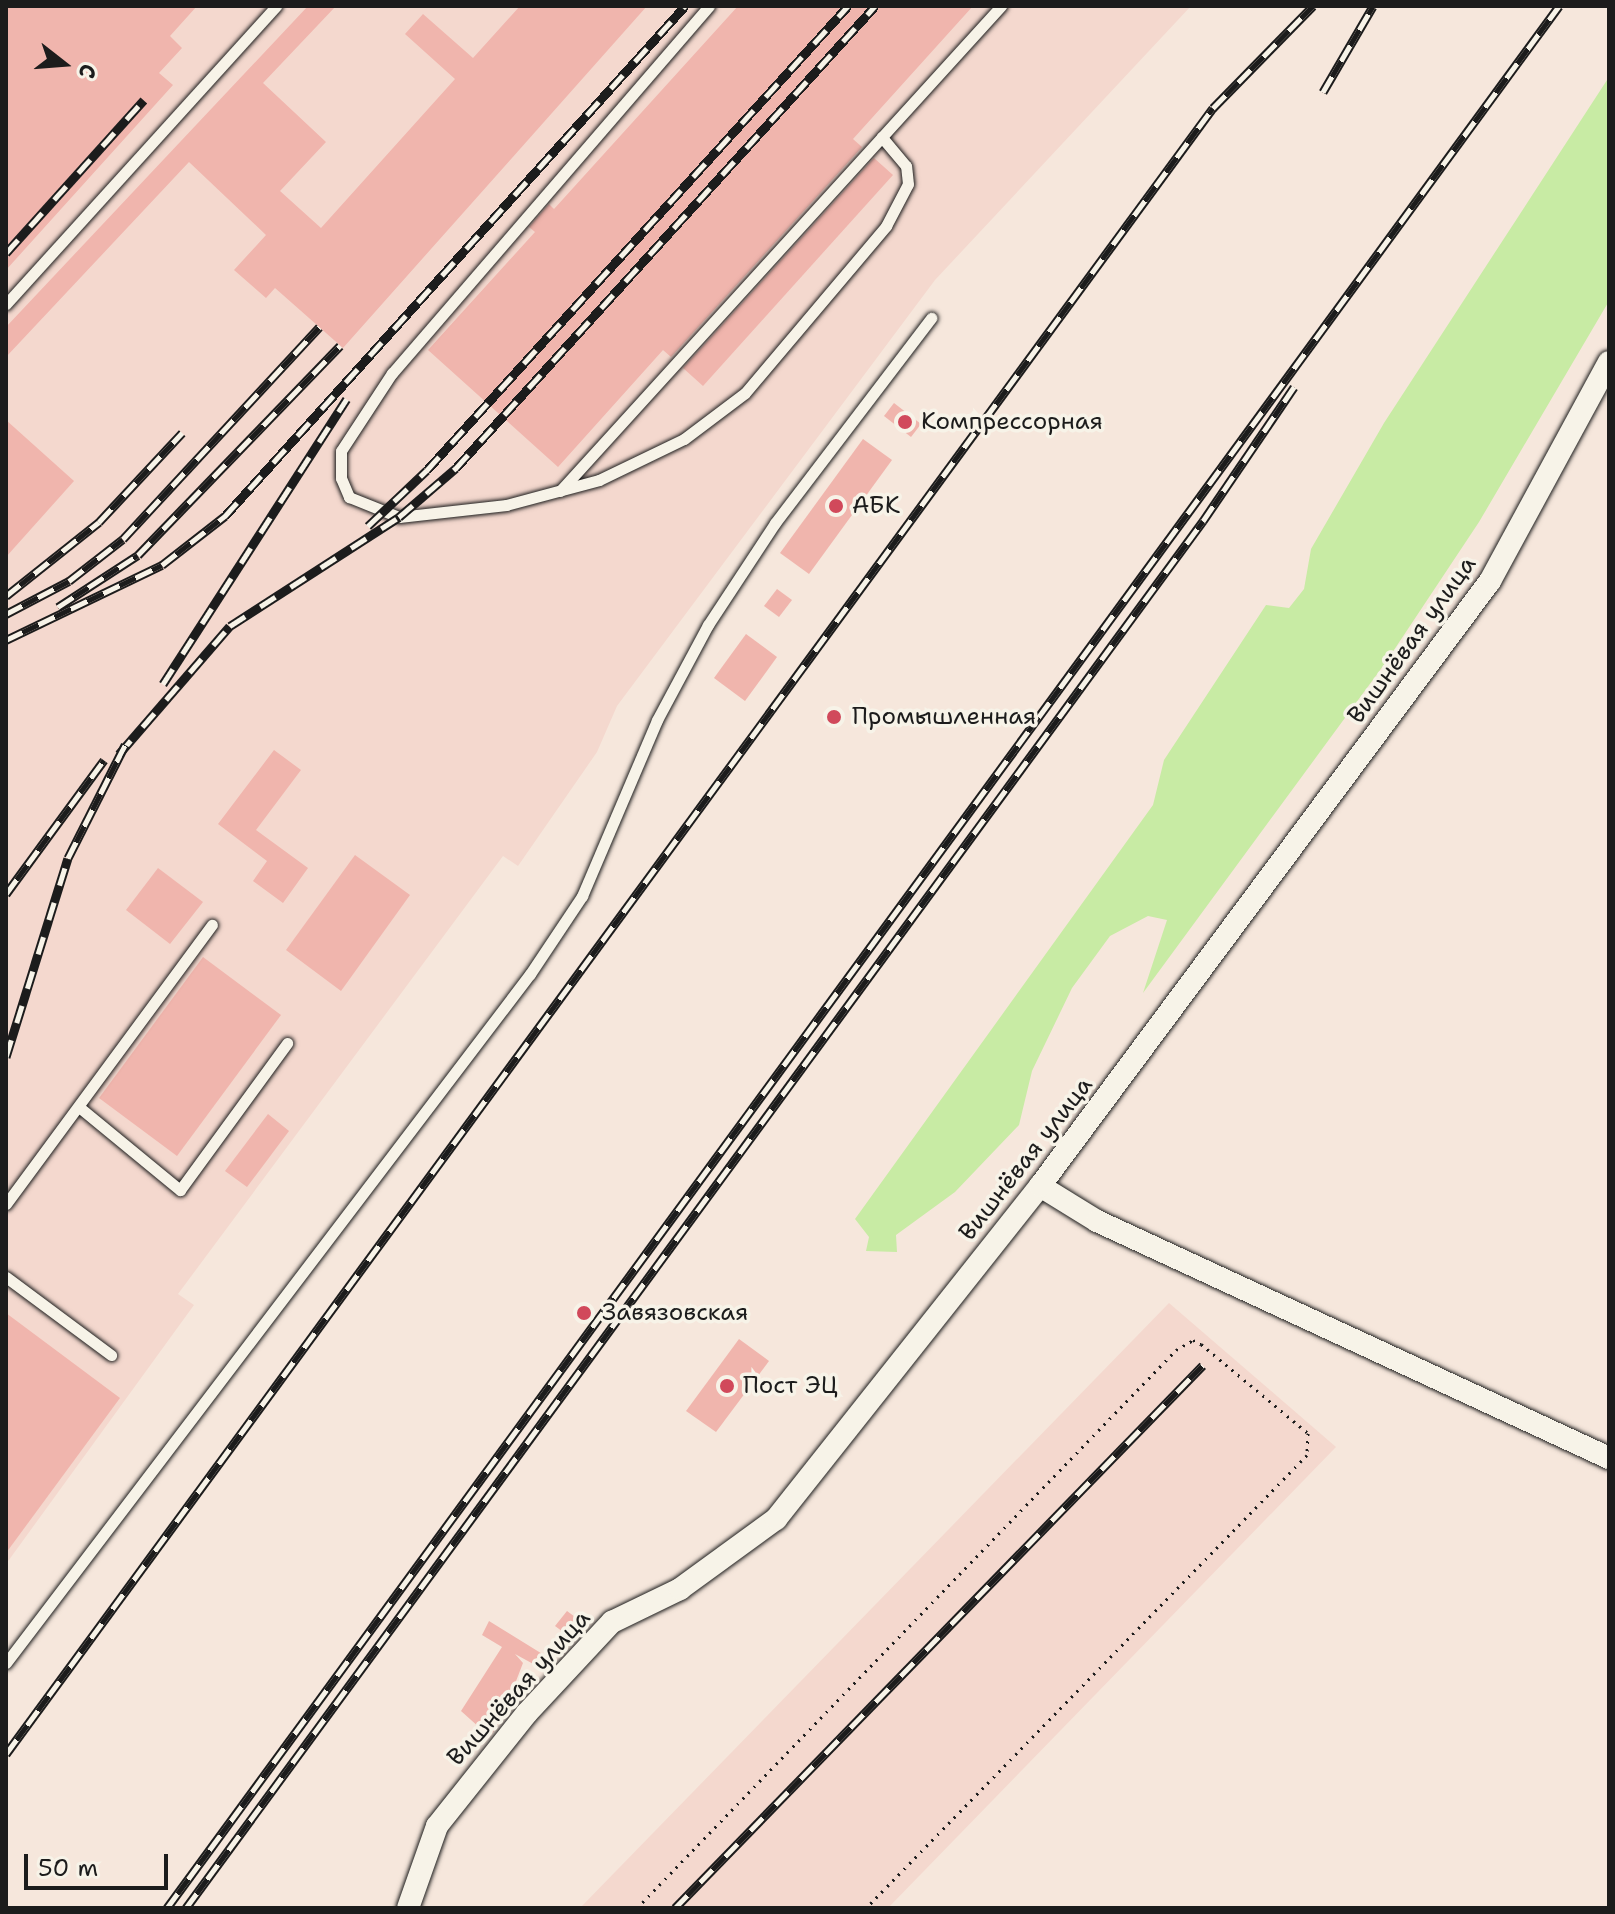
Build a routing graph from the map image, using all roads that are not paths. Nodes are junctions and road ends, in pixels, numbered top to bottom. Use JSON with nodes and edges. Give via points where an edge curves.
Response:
{"nodes":[{"id":1,"x":276,"y":6,"type":"edge"},
{"id":2,"x":709,"y":6,"type":"edge"},
{"id":3,"x":1001,"y":6,"type":"edge"},
{"id":4,"x":882,"y":137,"type":"junction"},
{"id":5,"x":6,"y":304,"type":"edge"},
{"id":6,"x":931,"y":318,"type":"dead end"},
{"id":7,"x":1609,"y":362,"type":"edge"},
{"id":8,"x":558,"y":492,"type":"junction"},
{"id":9,"x":212,"y":925,"type":"dead end"},
{"id":10,"x":287,"y":1043,"type":"dead end"},
{"id":11,"x":79,"y":1107,"type":"junction"},
{"id":12,"x":1040,"y":1186,"type":"junction"},
{"id":13,"x":6,"y":1204,"type":"edge"},
{"id":14,"x":6,"y":1277,"type":"edge"},
{"id":15,"x":111,"y":1355,"type":"dead end"},
{"id":16,"x":1609,"y":1458,"type":"edge"},
{"id":17,"x":6,"y":1663,"type":"edge"},
{"id":18,"x":408,"y":1908,"type":"edge"}],
"edges":[{"from":1,"to":5,"type":"lane"},
{"from":2,"to":8,"type":"lane","via":[[408,350],[341,451],[341,478],[349,497],[399,517]]},
{"from":3,"to":4,"type":"lane"},
{"from":4,"to":8,"type":"lane"},
{"from":4,"to":8,"type":"lane","via":[[906,166],[908,184],[898,206],[745,393],[671,446]]},
{"from":6,"to":17,"type":"lane","via":[[775,523],[708,625],[657,720],[588,883],[530,974]]},
{"from":7,"to":12,"type":"street","name":"Вишнёвая улица","via":[[1490,581]]},
{"from":9,"to":11,"type":"lane"},
{"from":10,"to":11,"type":"lane","via":[[180,1190]]},
{"from":11,"to":13,"type":"lane"},
{"from":12,"to":16,"type":"street","via":[[1097,1221]]},
{"from":12,"to":18,"type":"street","name":"Вишнёвая улица","via":[[776,1519],[680,1589],[612,1622],[527,1713],[437,1826]]},
{"from":14,"to":15,"type":"lane"}]}
